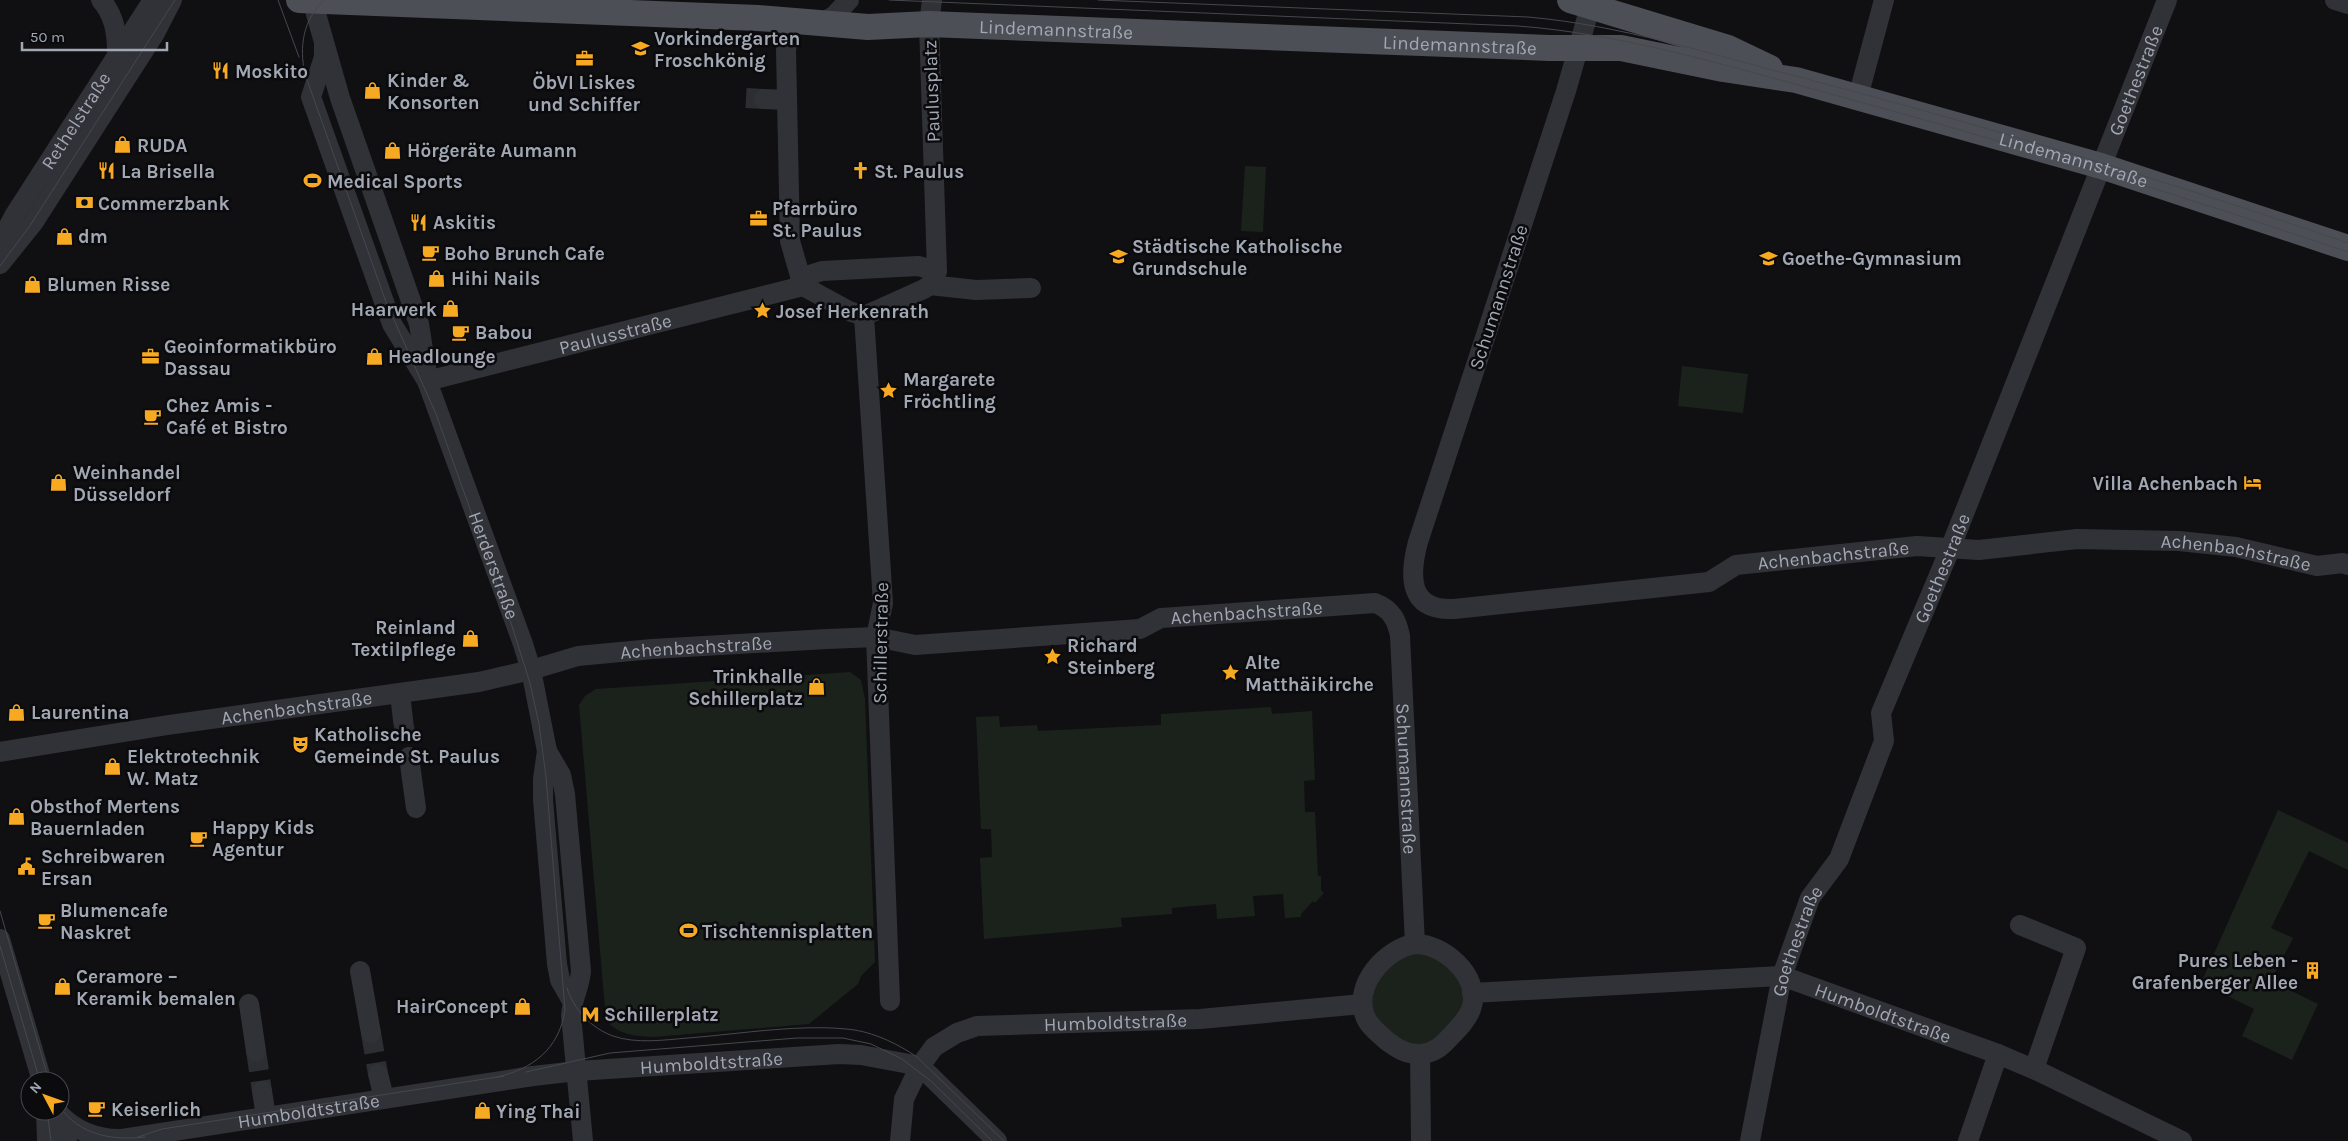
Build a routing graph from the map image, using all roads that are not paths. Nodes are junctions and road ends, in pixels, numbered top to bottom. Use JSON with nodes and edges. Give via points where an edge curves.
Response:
{"nodes":[{"id":1,"x":100,"y":0,"type":"edge"},
{"id":2,"x":153,"y":0,"type":"edge"},
{"id":3,"x":172,"y":0,"type":"edge"},
{"id":4,"x":309,"y":0,"type":"edge"},
{"id":5,"x":849,"y":0,"type":"edge"},
{"id":6,"x":1884,"y":0,"type":"edge"},
{"id":7,"x":2167,"y":0,"type":"edge"},
{"id":8,"x":2335,"y":0,"type":"edge"},
{"id":9,"x":1584,"y":2,"type":"edge"},
{"id":10,"x":2348,"y":4,"type":"edge"},
{"id":11,"x":931,"y":12,"type":"edge"},
{"id":12,"x":796,"y":21,"type":"junction"},
{"id":13,"x":823,"y":22,"type":"junction"},
{"id":14,"x":324,"y":45,"type":"junction"},
{"id":15,"x":1579,"y":47,"type":"junction"},
{"id":16,"x":117,"y":52,"type":"junction"},
{"id":17,"x":1796,"y":80,"type":"junction"},
{"id":18,"x":1858,"y":97,"type":"junction"},
{"id":19,"x":764,"y":99,"type":"tunnel mouth"},
{"id":20,"x":787,"y":100,"type":"junction"},
{"id":21,"x":2101,"y":166,"type":"junction"},
{"id":22,"x":0,"y":243,"type":"edge"},
{"id":23,"x":2348,"y":248,"type":"edge"},
{"id":24,"x":0,"y":264,"type":"edge"},
{"id":25,"x":934,"y":278,"type":"junction"},
{"id":26,"x":801,"y":282,"type":"junction"},
{"id":27,"x":1031,"y":288,"type":"dead end"},
{"id":28,"x":864,"y":316,"type":"junction"},
{"id":29,"x":427,"y":381,"type":"junction"},
{"id":30,"x":1950,"y":548,"type":"junction"},
{"id":31,"x":2348,"y":565,"type":"edge"},
{"id":32,"x":1417,"y":594,"type":"joint"},
{"id":33,"x":1393,"y":615,"type":"joint"},
{"id":34,"x":876,"y":637,"type":"junction"},
{"id":35,"x":531,"y":670,"type":"junction"},
{"id":36,"x":400,"y":694,"type":"junction"},
{"id":37,"x":403,"y":720,"type":"tunnel mouth"},
{"id":38,"x":0,"y":752,"type":"edge"},
{"id":39,"x":410,"y":757,"type":"tunnel mouth"},
{"id":40,"x":416,"y":808,"type":"dead end"},
{"id":41,"x":2020,"y":925,"type":"dead end"},
{"id":42,"x":0,"y":939,"type":"edge"},
{"id":43,"x":1415,"y":944,"type":"junction"},
{"id":44,"x":360,"y":972,"type":"dead end"},
{"id":45,"x":1782,"y":976,"type":"junction"},
{"id":46,"x":1472,"y":993,"type":"junction"},
{"id":47,"x":890,"y":1001,"type":"dead end"},
{"id":48,"x":249,"y":1004,"type":"dead end"},
{"id":49,"x":1362,"y":1004,"type":"junction"},
{"id":50,"x":371,"y":1033,"type":"tunnel mouth"},
{"id":51,"x":256,"y":1051,"type":"tunnel mouth"},
{"id":52,"x":1420,"y":1054,"type":"junction"},
{"id":53,"x":1998,"y":1054,"type":"junction"},
{"id":54,"x":920,"y":1066,"type":"junction"},
{"id":55,"x":2034,"y":1069,"type":"junction"},
{"id":56,"x":39,"y":1071,"type":"edge"},
{"id":57,"x":577,"y":1071,"type":"junction"},
{"id":58,"x":378,"y":1074,"type":"tunnel mouth"},
{"id":59,"x":262,"y":1091,"type":"tunnel mouth"},
{"id":60,"x":384,"y":1098,"type":"junction"},
{"id":61,"x":266,"y":1117,"type":"junction"},
{"id":62,"x":46,"y":1121,"type":"edge"},
{"id":63,"x":58,"y":1121,"type":"edge"},
{"id":64,"x":68,"y":1121,"type":"edge"},
{"id":65,"x":135,"y":1139,"type":"edge"},
{"id":66,"x":47,"y":1141,"type":"edge"},
{"id":67,"x":67,"y":1141,"type":"edge"},
{"id":68,"x":583,"y":1141,"type":"edge"},
{"id":69,"x":900,"y":1141,"type":"edge"},
{"id":70,"x":997,"y":1141,"type":"edge"},
{"id":71,"x":1421,"y":1141,"type":"edge"},
{"id":72,"x":1750,"y":1141,"type":"edge"},
{"id":73,"x":1968,"y":1141,"type":"edge"},
{"id":74,"x":2182,"y":1141,"type":"edge"}],
"edges":[{"from":1,"to":16,"type":"street","via":[[113,19]]},
{"from":2,"to":16,"type":"street","name":"Rethelstraße"},
{"from":3,"to":24,"type":"street","via":[[155,33],[37,217]]},
{"from":4,"to":12,"type":"main road","name":"Lindemannstraße"},
{"from":4,"to":14,"type":"street","name":"Herderstraße"},
{"from":5,"to":13,"type":"street","via":[[834,16]]},
{"from":6,"to":18,"type":"street"},
{"from":7,"to":21,"type":"street","name":"Goethestraße"},
{"from":8,"to":10,"type":"street"},
{"from":9,"to":15,"type":"street","name":"Schumannstraße"},
{"from":9,"to":17,"type":"main road","name":"Lindemannstraße","via":[[1728,48]]},
{"from":11,"to":13,"type":"main road","name":"Lindemannstraße","via":[[868,27]]},
{"from":11,"to":15,"type":"main road","name":"Lindemannstraße","via":[[1549,48]]},
{"from":11,"to":25,"type":"street","name":"Paulusplatz"},
{"from":12,"to":13,"type":"main road","name":"Lindemannstraße"},
{"from":12,"to":20,"type":"street","via":[[789,32],[786,50]]},
{"from":14,"to":29,"type":"street","name":"Herderstraße","via":[[419,324]]},
{"from":14,"to":29,"type":"street","name":"Herderstraße","via":[[324,57],[312,97],[392,324]]},
{"from":15,"to":17,"type":"main road","name":"Lindemannstraße","via":[[1621,48]]},
{"from":15,"to":32,"type":"street","name":"Schumannstraße","via":[[1418,542],[1412,575]]},
{"from":16,"to":22,"type":"street","name":"Rethelstraße"},
{"from":17,"to":18,"type":"main road","name":"Lindemannstraße"},
{"from":18,"to":21,"type":"main road","name":"Lindemannstraße"},
{"from":19,"to":20,"type":"street"},
{"from":20,"to":26,"type":"street","via":[[790,242]]},
{"from":21,"to":23,"type":"main road","name":"Lindemannstraße"},
{"from":21,"to":30,"type":"street","name":"Goethestraße"},
{"from":25,"to":26,"type":"street","via":[[918,266],[822,270]]},
{"from":25,"to":27,"type":"street","via":[[976,290]]},
{"from":25,"to":28,"type":"street"},
{"from":26,"to":28,"type":"street","via":[[849,311]]},
{"from":26,"to":29,"type":"street","name":"Paulusstraße"},
{"from":28,"to":34,"type":"street","name":"Schillerstraße","via":[[883,603]]},
{"from":29,"to":35,"type":"street","name":"Herderstraße"},
{"from":30,"to":31,"type":"street","name":"Achenbachstraße","via":[[1979,550],[2076,539],[2179,541],[2236,547],[2317,566]]},
{"from":30,"to":32,"type":"street","name":"Achenbachstraße","via":[[1917,546],[1736,566],[1710,582],[1454,609],[1436,608]]},
{"from":30,"to":45,"type":"street","name":"Goethestraße","via":[[1881,713],[1884,741],[1839,858],[1810,898]]},
{"from":33,"to":34,"type":"street","name":"Achenbachstraße","via":[[1383,606],[1363,603],[1161,618],[1140,630],[915,645]]},
{"from":33,"to":43,"type":"street","name":"Schumannstraße","via":[[1400,636]]},
{"from":34,"to":35,"type":"street","name":"Achenbachstraße","via":[[578,656]]},
{"from":34,"to":47,"type":"street","name":"Schillerstraße"},
{"from":35,"to":36,"type":"street","name":"Achenbachstraße"},
{"from":35,"to":57,"type":"street","name":"Herderstraße","via":[[547,752],[543,800],[556,964],[560,980],[572,1001]]},
{"from":36,"to":37,"type":"street"},
{"from":36,"to":38,"type":"street","name":"Achenbachstraße","via":[[168,724]]},
{"from":39,"to":40,"type":"street"},
{"from":41,"to":55,"type":"street","via":[[2076,948]]},
{"from":42,"to":56,"type":"street"},
{"from":43,"to":46,"type":"street","via":[[1431,945],[1452,960],[1467,976]]},
{"from":43,"to":49,"type":"street","via":[[1397,948],[1379,966],[1365,986]]},
{"from":44,"to":50,"type":"street"},
{"from":45,"to":46,"type":"street","name":"Humboldtstraße"},
{"from":45,"to":53,"type":"street","name":"Humboldtstraße"},
{"from":45,"to":72,"type":"street","name":"Goethestraße"},
{"from":46,"to":52,"type":"street","via":[[1470,1012],[1455,1032],[1436,1050]]},
{"from":48,"to":51,"type":"street"},
{"from":49,"to":52,"type":"street","via":[[1367,1020],[1384,1038],[1400,1051]]},
{"from":49,"to":54,"type":"street","name":"Humboldtstraße","via":[[1200,1019],[978,1026],[934,1047]]},
{"from":52,"to":71,"type":"street"},
{"from":53,"to":55,"type":"street","name":"Humboldtstraße"},
{"from":53,"to":73,"type":"street"},
{"from":54,"to":57,"type":"street","name":"Humboldtstraße","via":[[839,1054]]},
{"from":54,"to":69,"type":"street","via":[[904,1099]]},
{"from":54,"to":70,"type":"street"},
{"from":55,"to":74,"type":"street","name":"Humboldtstraße"},
{"from":57,"to":60,"type":"street","name":"Humboldtstraße"},
{"from":57,"to":68,"type":"street","name":"Herderstraße"},
{"from":58,"to":60,"type":"street"},
{"from":59,"to":61,"type":"street"},
{"from":60,"to":61,"type":"street","name":"Humboldtstraße"},
{"from":61,"to":65,"type":"street","name":"Humboldtstraße"},
{"from":62,"to":66,"type":"street"},
{"from":63,"to":67,"type":"street"},
{"from":64,"to":65,"type":"street","name":"Humboldtstraße","via":[[96,1136]]}]}
